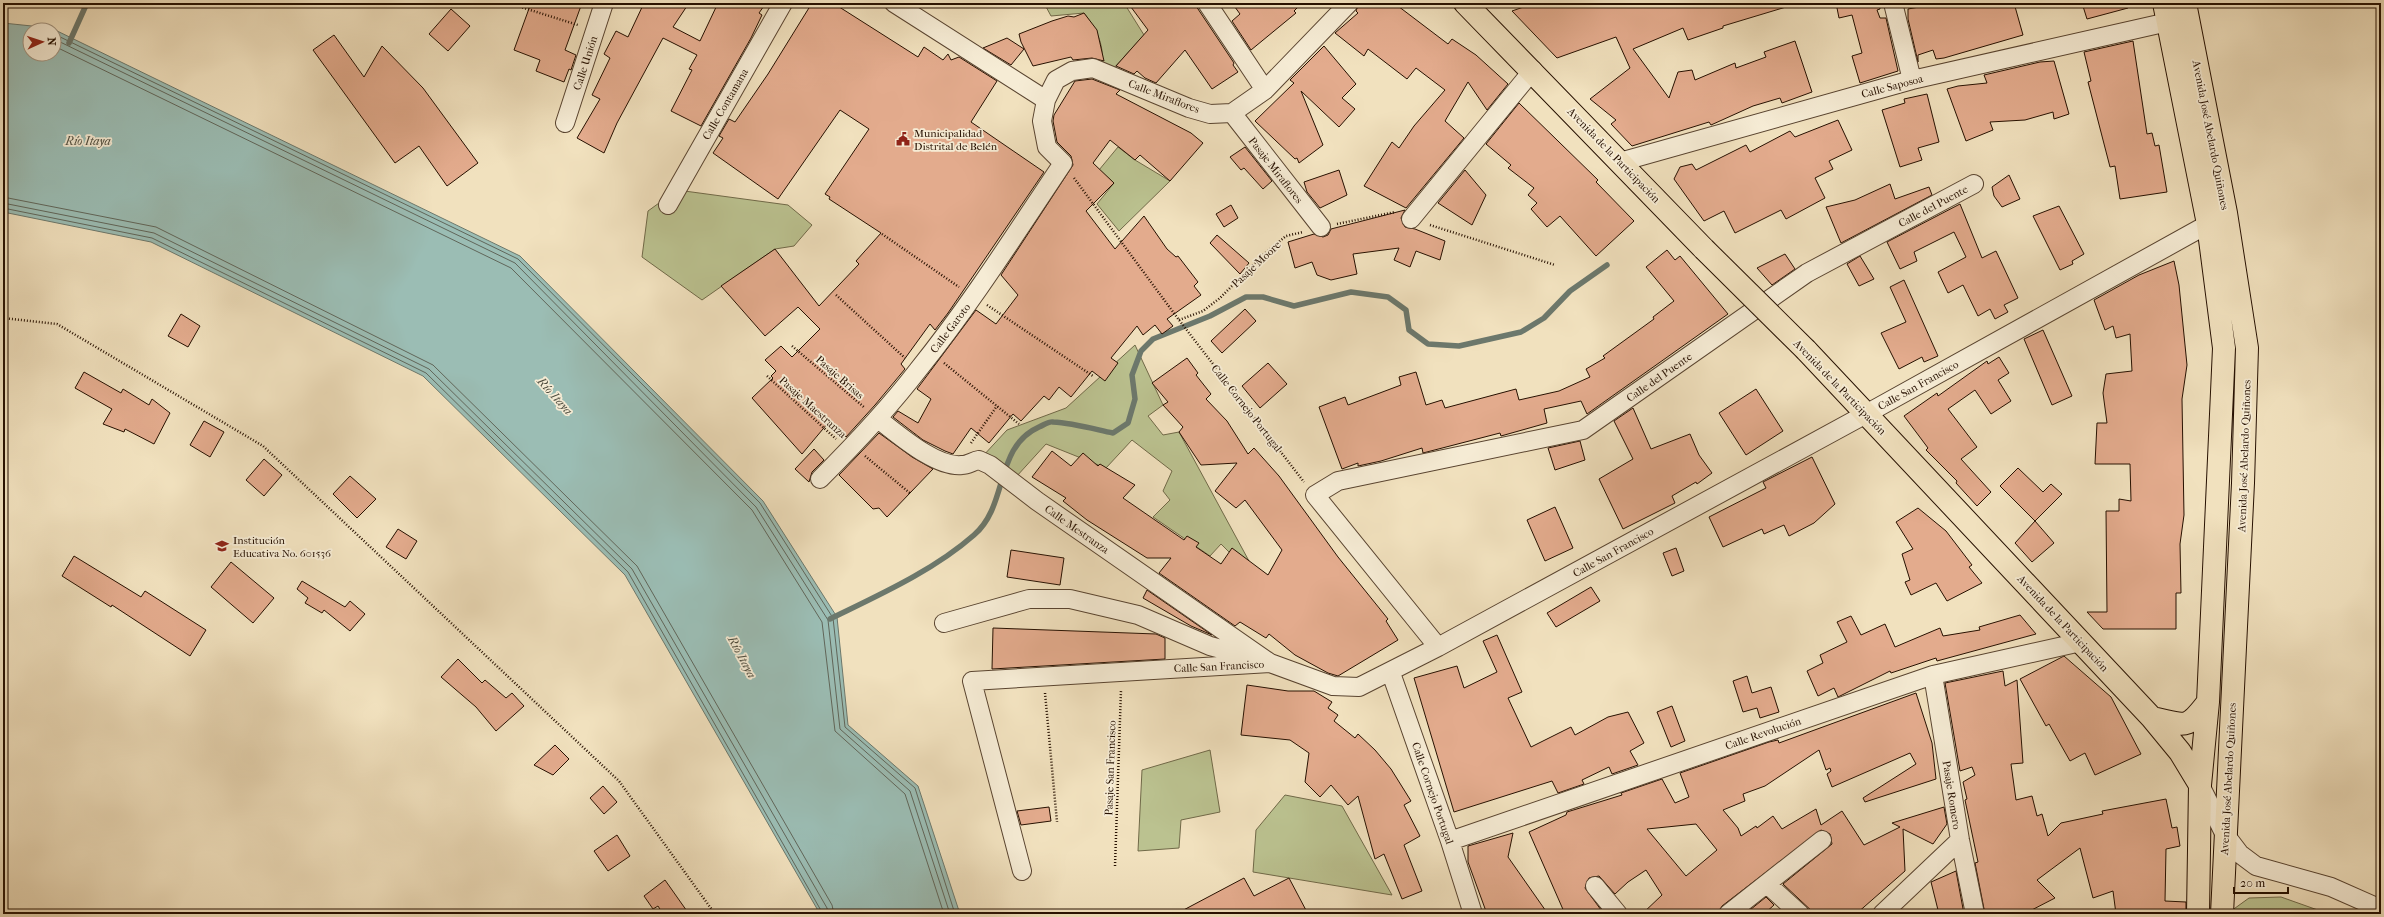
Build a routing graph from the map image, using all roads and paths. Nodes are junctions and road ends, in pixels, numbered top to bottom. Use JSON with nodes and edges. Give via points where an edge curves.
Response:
{"nodes":[{"id":1,"x":508,"y":3,"type":"edge"},
{"id":2,"x":604,"y":3,"type":"edge"},
{"id":3,"x":783,"y":3,"type":"edge"},
{"id":4,"x":894,"y":3,"type":"edge"},
{"id":5,"x":1207,"y":3,"type":"edge"},
{"id":6,"x":1349,"y":3,"type":"edge"},
{"id":7,"x":1466,"y":3,"type":"edge"},
{"id":8,"x":1893,"y":3,"type":"edge"},
{"id":9,"x":2180,"y":10,"type":"edge"},
{"id":10,"x":596,"y":30,"type":"junction"},
{"id":11,"x":1533,"y":70,"type":"junction"},
{"id":12,"x":1912,"y":80,"type":"junction"},
{"id":13,"x":1265,"y":90,"type":"junction"},
{"id":14,"x":1046,"y":100,"type":"junction"},
{"id":15,"x":1232,"y":113,"type":"junction"},
{"id":16,"x":565,"y":124,"type":"dead end"},
{"id":17,"x":1620,"y":162,"type":"junction"},
{"id":18,"x":1063,"y":163,"type":"junction"},
{"id":19,"x":1974,"y":184,"type":"dead end"},
{"id":20,"x":668,"y":205,"type":"dead end"},
{"id":21,"x":2226,"y":213,"type":"junction"},
{"id":22,"x":1411,"y":219,"type":"junction"},
{"id":23,"x":2208,"y":224,"type":"junction"},
{"id":24,"x":1321,"y":227,"type":"junction"},
{"id":25,"x":1555,"y":265,"type":"dead end"},
{"id":26,"x":836,"y":295,"type":"dead end"},
{"id":27,"x":3,"y":318,"type":"edge"},
{"id":28,"x":1179,"y":320,"type":"junction"},
{"id":29,"x":792,"y":346,"type":"dead end"},
{"id":30,"x":932,"y":353,"type":"junction"},
{"id":31,"x":918,"y":370,"type":"junction"},
{"id":32,"x":767,"y":376,"type":"dead end"},
{"id":33,"x":997,"y":406,"type":"junction"},
{"id":34,"x":1866,"y":414,"type":"junction"},
{"id":35,"x":878,"y":419,"type":"junction"},
{"id":36,"x":1019,"y":424,"type":"dead end"},
{"id":37,"x":850,"y":448,"type":"junction"},
{"id":38,"x":955,"y":465,"type":"junction"},
{"id":39,"x":820,"y":479,"type":"dead end"},
{"id":40,"x":2218,"y":482,"type":"junction"},
{"id":41,"x":2244,"y":483,"type":"junction"},
{"id":42,"x":911,"y":494,"type":"dead end"},
{"id":43,"x":1315,"y":496,"type":"junction"},
{"id":44,"x":2215,"y":539,"type":"junction"},
{"id":45,"x":2241,"y":539,"type":"junction"},
{"id":46,"x":944,"y":623,"type":"dead end"},
{"id":47,"x":2081,"y":642,"type":"junction"},
{"id":48,"x":1438,"y":647,"type":"junction"},
{"id":49,"x":1270,"y":663,"type":"junction"},
{"id":50,"x":1121,"y":671,"type":"junction"},
{"id":51,"x":1391,"y":673,"type":"junction"},
{"id":52,"x":1933,"y":675,"type":"junction"},
{"id":53,"x":1043,"y":677,"type":"junction"},
{"id":54,"x":2208,"y":702,"type":"junction"},
{"id":55,"x":2152,"y":718,"type":"junction"},
{"id":56,"x":2200,"y":785,"type":"junction"},
{"id":57,"x":1057,"y":822,"type":"dead end"},
{"id":58,"x":2224,"y":833,"type":"junction"},
{"id":59,"x":1822,"y":840,"type":"dead end"},
{"id":60,"x":1960,"y":840,"type":"junction"},
{"id":61,"x":1450,"y":841,"type":"junction"},
{"id":62,"x":1115,"y":866,"type":"dead end"},
{"id":63,"x":1022,"y":871,"type":"dead end"},
{"id":64,"x":1767,"y":884,"type":"junction"},
{"id":65,"x":1595,"y":886,"type":"dead end"},
{"id":66,"x":2381,"y":909,"type":"edge"},
{"id":67,"x":715,"y":914,"type":"edge"},
{"id":68,"x":1473,"y":914,"type":"edge"},
{"id":69,"x":1618,"y":914,"type":"edge"},
{"id":70,"x":1728,"y":914,"type":"edge"},
{"id":71,"x":1800,"y":914,"type":"edge"},
{"id":72,"x":1882,"y":914,"type":"edge"},
{"id":73,"x":1975,"y":914,"type":"edge"},
{"id":74,"x":2198,"y":914,"type":"edge"},
{"id":75,"x":2222,"y":914,"type":"edge"}],
"edges":[{"from":1,"to":10,"type":"path"},
{"from":2,"to":10,"type":"street","name":"Calle Unión"},
{"from":3,"to":20,"type":"street","name":"Calle Contamana"},
{"from":4,"to":14,"type":"street"},
{"from":5,"to":13,"type":"street"},
{"from":6,"to":13,"type":"street"},
{"from":7,"to":11,"type":"main road","name":"Avenida de la Participación"},
{"from":8,"to":12,"type":"street"},
{"from":9,"to":12,"type":"street","name":"Calle Saposoa"},
{"from":9,"to":21,"type":"main road","name":"Avenida José Abelardo Quiñones"},
{"from":9,"to":23,"type":"main road","name":"Avenida José Abelardo Quiñones"},
{"from":10,"to":16,"type":"street","name":"Calle Unión"},
{"from":11,"to":17,"type":"main road","name":"Avenida de la Participación"},
{"from":11,"to":22,"type":"street"},
{"from":12,"to":17,"type":"street","name":"Calle Saposoa"},
{"from":13,"to":15,"type":"street"},
{"from":14,"to":15,"type":"street","name":"Calle Miraflores","via":[[1056,80],[1072,71],[1093,68],[1189,108],[1210,114]]},
{"from":14,"to":18,"type":"street","name":"Calle Miraflores","via":[[1042,121],[1047,147]]},
{"from":15,"to":24,"type":"street","name":"Pasaje Miraflores"},
{"from":17,"to":34,"type":"main road","name":"Avenida de la Participación","bridge":true},
{"from":18,"to":28,"type":"path","name":"Calle Cornejo Portugal"},
{"from":18,"to":30,"type":"street","name":"Calle Garoto","via":[[974,297]]},
{"from":19,"to":43,"type":"street","name":"Calle del Puente","via":[[1807,273],[1583,430],[1338,481]]},
{"from":21,"to":23,"type":"street","name":"Calle San Francisco"},
{"from":21,"to":41,"type":"main road","name":"Avenida José Abelardo Quiñones","via":[[2247,348]]},
{"from":22,"to":24,"type":"path","name":"Pasaje Moore","via":[[1398,212]]},
{"from":22,"to":25,"type":"path","name":"Pasaje Moore"},
{"from":23,"to":34,"type":"street","name":"Calle San Francisco"},
{"from":23,"to":40,"type":"main road","name":"Avenida José Abelardo Quiñones","via":[[2224,348]]},
{"from":24,"to":28,"type":"path","name":"Pasaje Moore","via":[[1286,236],[1220,298],[1203,311]]},
{"from":26,"to":31,"type":"path"},
{"from":27,"to":67,"type":"path","via":[[57,324],[263,446],[619,781]]},
{"from":28,"to":43,"type":"path","name":"Calle Cornejo Portugal"},
{"from":29,"to":35,"type":"path","name":"Pasaje Brisas"},
{"from":30,"to":31,"type":"street","name":"Calle Garoto"},
{"from":30,"to":33,"type":"path"},
{"from":31,"to":35,"type":"street","name":"Calle Garoto"},
{"from":32,"to":37,"type":"path","name":"Pasaje Maestranza"},
{"from":33,"to":36,"type":"path"},
{"from":33,"to":38,"type":"path"},
{"from":34,"to":47,"type":"main road","name":"Avenida de la Participación"},
{"from":34,"to":48,"type":"street","name":"Calle San Francisco"},
{"from":35,"to":37,"type":"street","name":"Calle Garoto"},
{"from":35,"to":38,"type":"street","name":"Calle Mestranza","via":[[936,460]]},
{"from":37,"to":39,"type":"street","name":"Calle Garoto"},
{"from":37,"to":42,"type":"path","name":"Pasaje Maestranza"},
{"from":38,"to":49,"type":"street","name":"Calle Mestranza","via":[[962,466],[980,460],[990,465],[1037,501]]},
{"from":40,"to":41,"type":"street"},
{"from":40,"to":44,"type":"main road","name":"Avenida José Abelardo Quiñones"},
{"from":41,"to":45,"type":"main road","name":"Avenida José Abelardo Quiñones"},
{"from":43,"to":48,"type":"street"},
{"from":44,"to":45,"type":"street"},
{"from":44,"to":54,"type":"main road","name":"Avenida José Abelardo Quiñones"},
{"from":45,"to":58,"type":"main road","name":"Avenida José Abelardo Quiñones"},
{"from":46,"to":49,"type":"street","via":[[1029,599],[1070,599],[1138,615],[1210,646]]},
{"from":47,"to":52,"type":"street","name":"Calle Revolución"},
{"from":47,"to":55,"type":"main road","name":"Avenida de la Participación"},
{"from":48,"to":51,"type":"street","name":"Calle San Francisco"},
{"from":49,"to":50,"type":"street","name":"Calle San Francisco"},
{"from":49,"to":51,"type":"street","name":"Calle San Francisco","via":[[1333,686],[1359,687]]},
{"from":50,"to":53,"type":"street","name":"Calle San Francisco"},
{"from":50,"to":62,"type":"path","name":"Pasaje San Francisco"},
{"from":51,"to":61,"type":"street","name":"Calle Cornejo Portugal"},
{"from":52,"to":60,"type":"street","name":"Pasaje Romero"},
{"from":52,"to":61,"type":"street","name":"Calle Revolución"},
{"from":53,"to":57,"type":"path"},
{"from":53,"to":63,"type":"street","name":"Calle San Francisco","via":[[972,681]]},
{"from":54,"to":55,"type":"main road","via":[[2191,723]]},
{"from":54,"to":56,"type":"main road","name":"Avenida José Abelardo Quiñones"},
{"from":55,"to":56,"type":"main road","name":"Avenida de la Participación","via":[[2180,752]]},
{"from":56,"to":58,"type":"street"},
{"from":56,"to":74,"type":"main road","name":"Avenida José Abelardo Quiñones"},
{"from":58,"to":66,"type":"street","via":[[2240,854],[2256,866],[2331,887]]},
{"from":58,"to":75,"type":"main road","name":"Avenida José Abelardo Quiñones"},
{"from":59,"to":64,"type":"street"},
{"from":60,"to":72,"type":"street"},
{"from":60,"to":73,"type":"street","name":"Pasaje Romero"},
{"from":61,"to":68,"type":"street","name":"Calle Cornejo Portugal"},
{"from":64,"to":70,"type":"street"},
{"from":64,"to":71,"type":"street"},
{"from":65,"to":69,"type":"street"}]}
